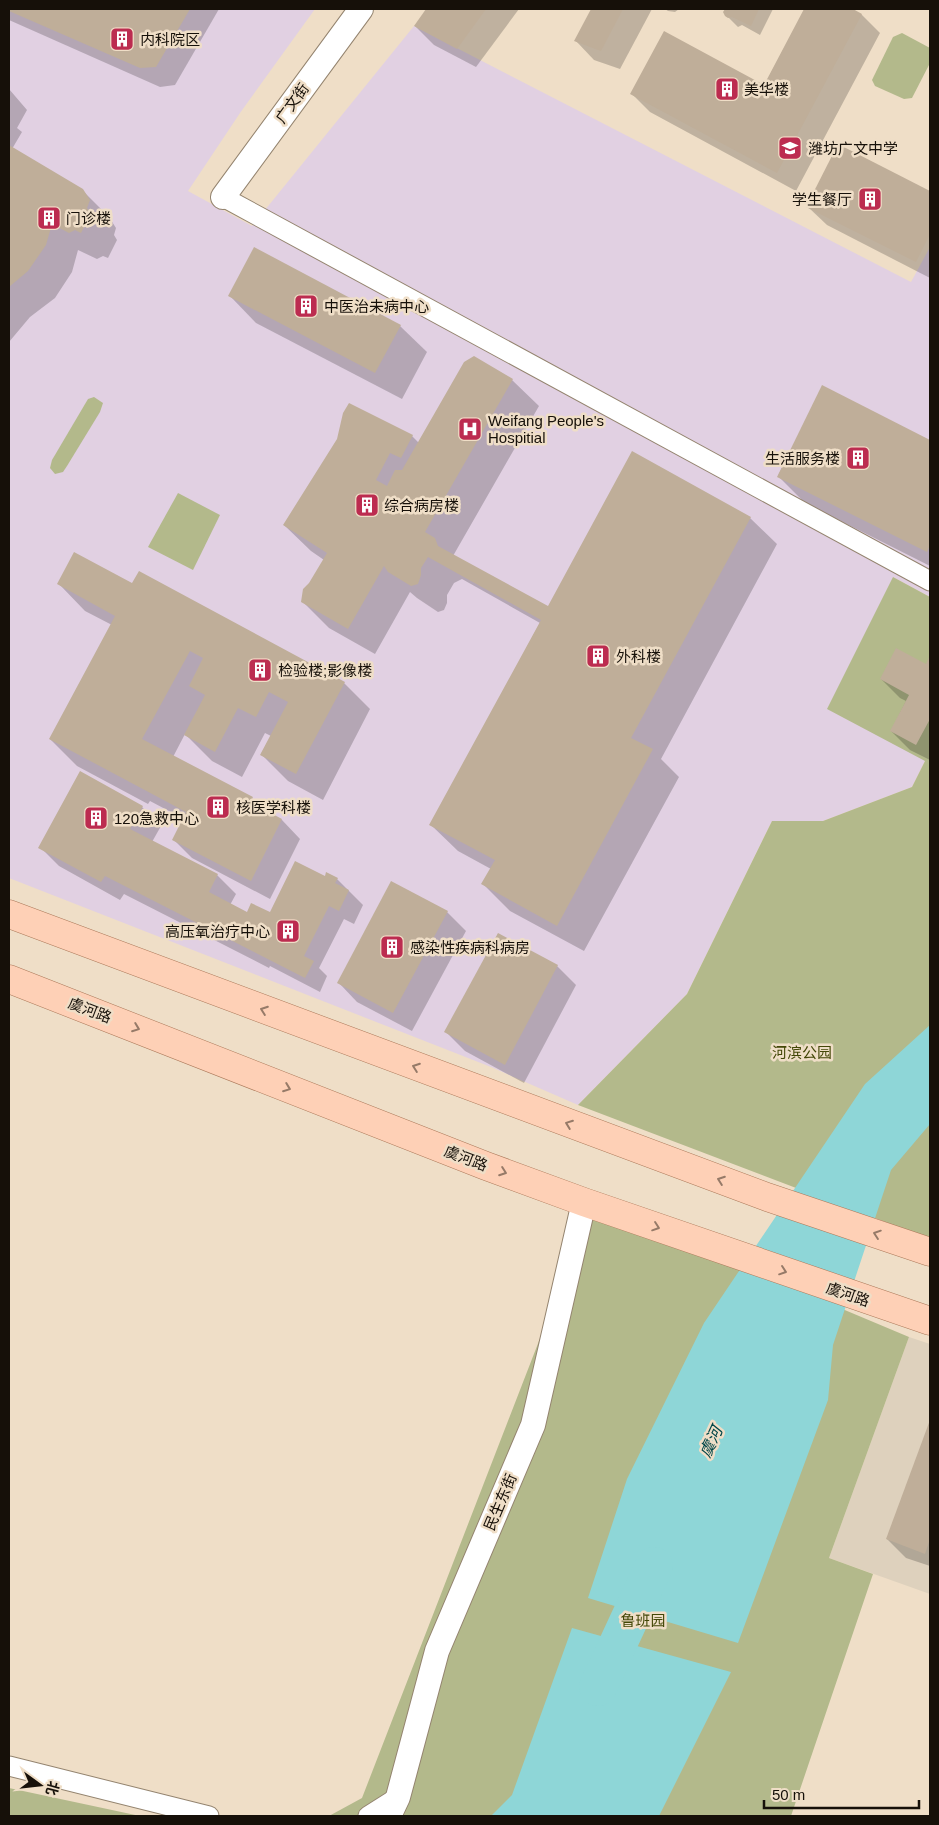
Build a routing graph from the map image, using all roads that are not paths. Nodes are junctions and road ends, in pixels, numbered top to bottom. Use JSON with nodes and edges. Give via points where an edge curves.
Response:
{"nodes":[{"id":1,"x":361,"y":9,"type":"edge"},
{"id":2,"x":223,"y":197,"type":"joint"},
{"id":3,"x":930,"y":581,"type":"edge"},
{"id":4,"x":9,"y":914,"type":"edge"},
{"id":5,"x":9,"y":978,"type":"edge"},
{"id":6,"x":584,"y":1202,"type":"junction"},
{"id":7,"x":927,"y":1251,"type":"edge"},
{"id":8,"x":930,"y":1322,"type":"edge"},
{"id":9,"x":9,"y":1766,"type":"edge"},
{"id":10,"x":396,"y":1810,"type":"edge"},
{"id":11,"x":208,"y":1816,"type":"edge"},
{"id":12,"x":368,"y":1816,"type":"edge"}],
"edges":[{"from":1,"to":2,"type":"street","name":"广文街"},
{"from":2,"to":3,"type":"street"},
{"from":7,"to":4,"type":"main road","one_way":true,"via":[[767,1197]]},
{"from":5,"to":6,"type":"main road","name":"虞河路","one_way":true},
{"from":6,"to":8,"type":"main road","name":"虞河路","one_way":true},
{"from":6,"to":10,"type":"street","name":"民生东街","via":[[533,1425],[437,1651]]},
{"from":9,"to":11,"type":"street"},
{"from":10,"to":12,"type":"street"}]}
